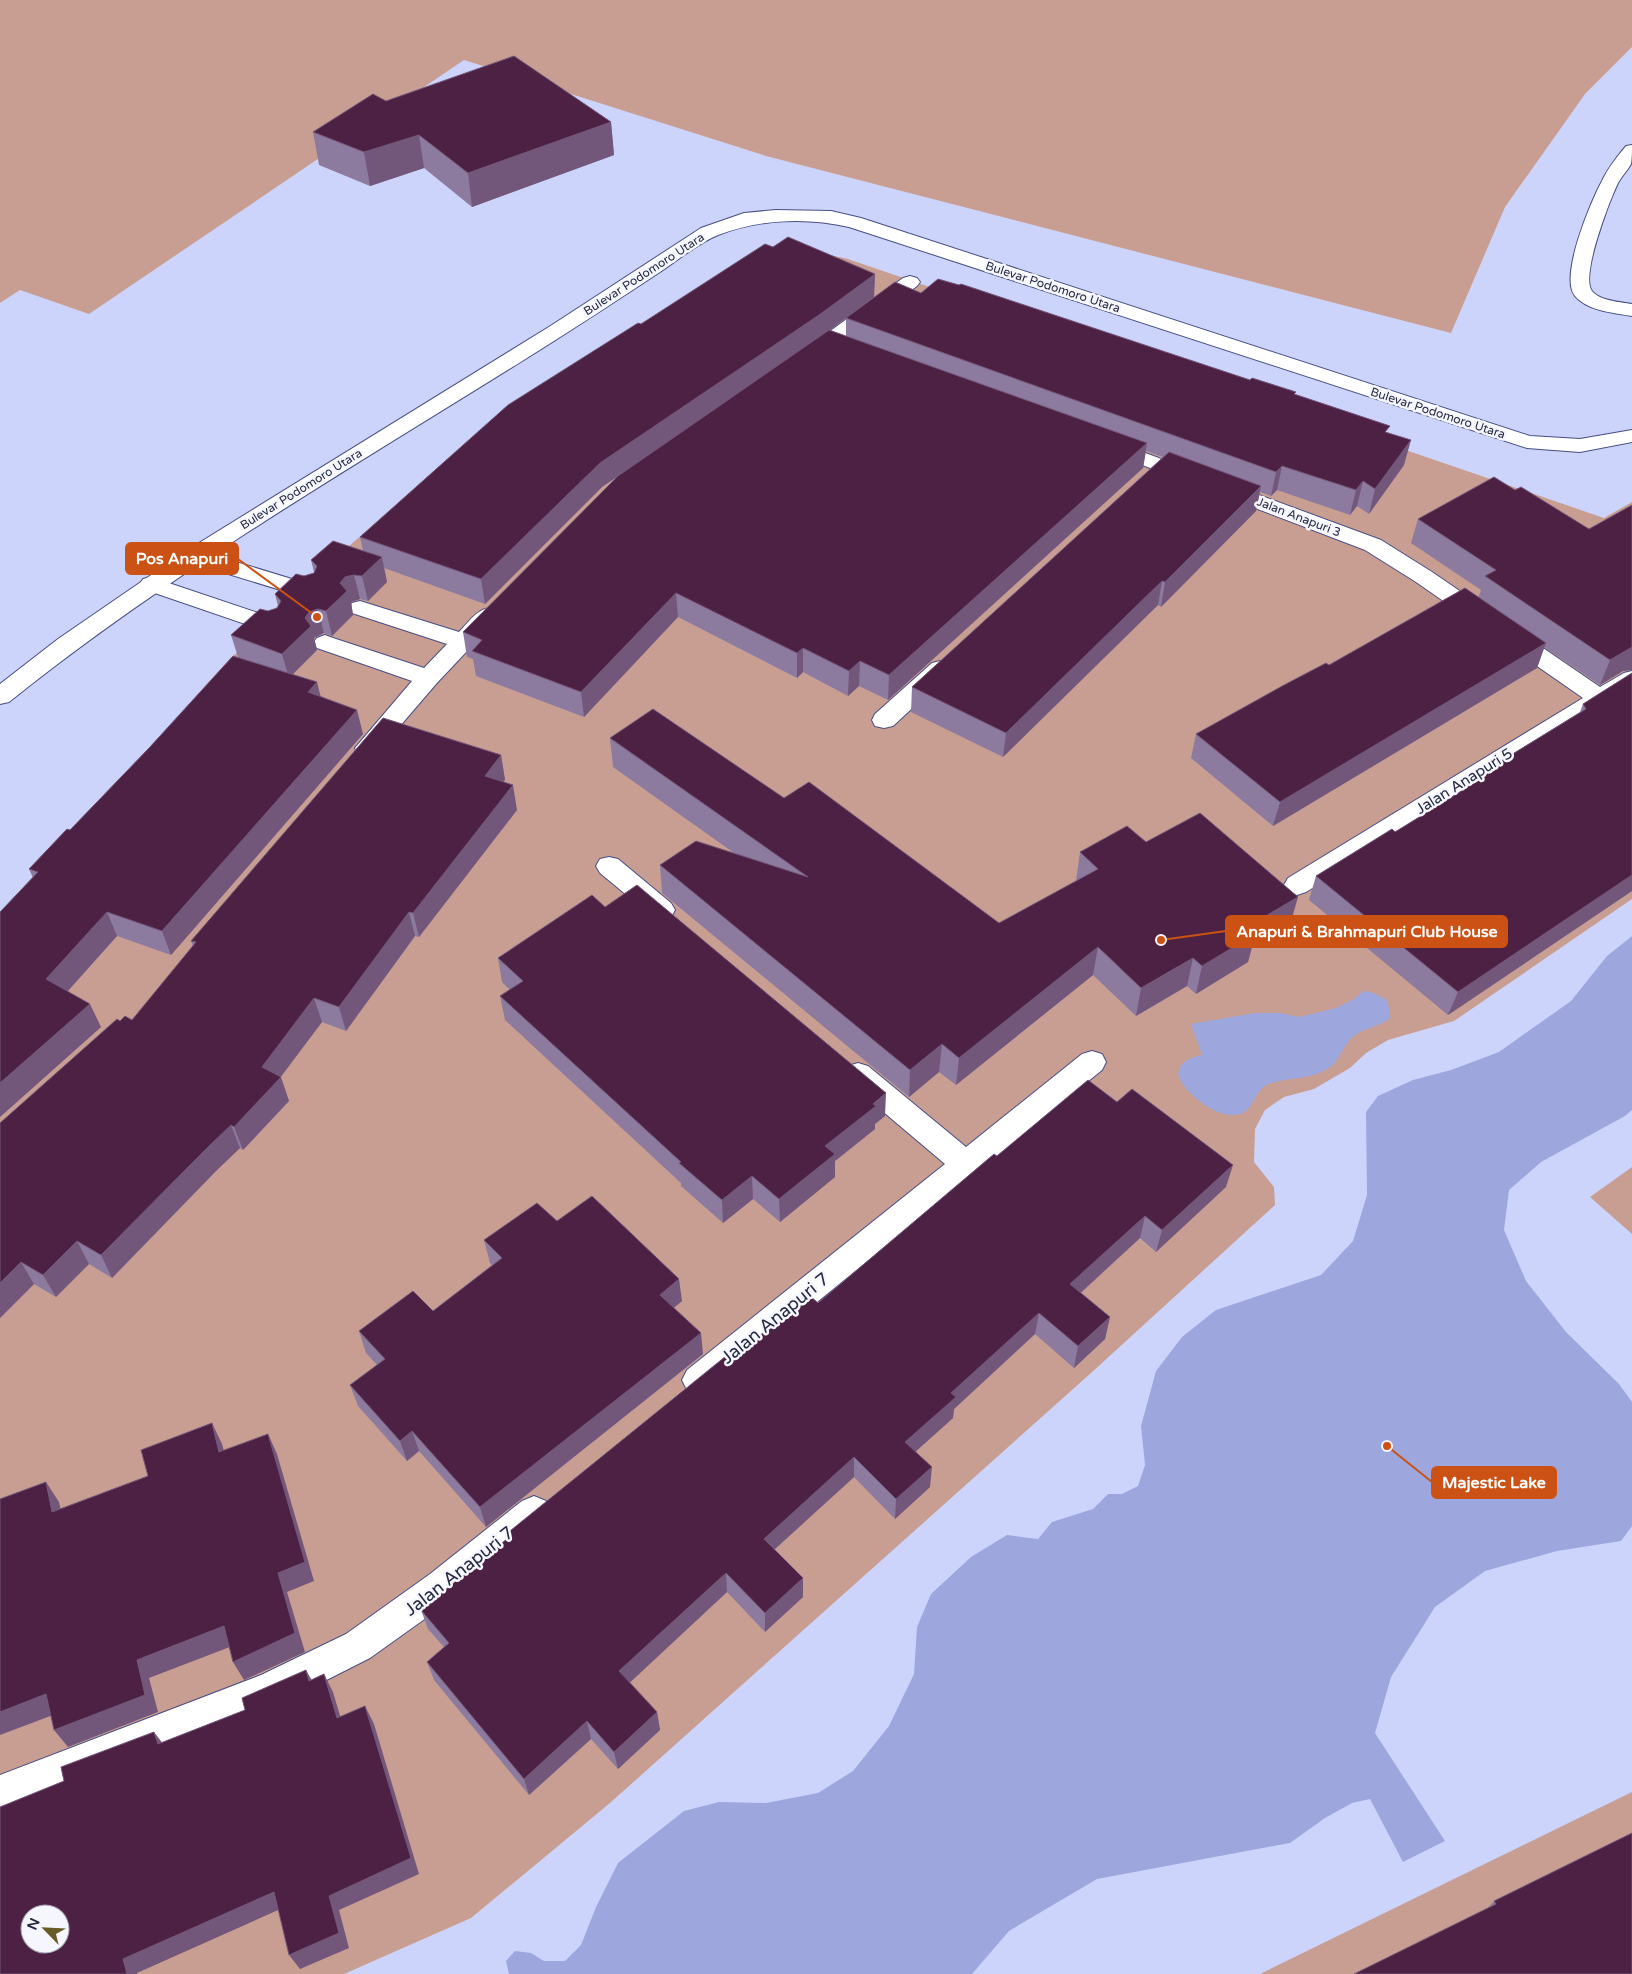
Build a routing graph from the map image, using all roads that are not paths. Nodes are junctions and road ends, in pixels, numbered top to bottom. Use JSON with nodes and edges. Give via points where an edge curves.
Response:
{"nodes":[{"id":1,"x":1632,"y":150,"type":"edge"},
{"id":2,"x":910,"y":282,"type":"dead end"},
{"id":3,"x":1632,"y":310,"type":"edge"},
{"id":4,"x":795,"y":366,"type":"edge"},
{"id":5,"x":1632,"y":436,"type":"edge"},
{"id":6,"x":1090,"y":439,"type":"edge"},
{"id":7,"x":194,"y":556,"type":"junction"},
{"id":8,"x":151,"y":584,"type":"junction"},
{"id":9,"x":310,"y":592,"type":"edge"},
{"id":10,"x":506,"y":599,"type":"edge"},
{"id":11,"x":360,"y":608,"type":"dead end"},
{"id":12,"x":274,"y":626,"type":"edge"},
{"id":13,"x":464,"y":641,"type":"junction"},
{"id":14,"x":325,"y":643,"type":"dead end"},
{"id":15,"x":957,"y":653,"type":"edge"},
{"id":16,"x":428,"y":678,"type":"junction"},
{"id":17,"x":1632,"y":679,"type":"edge"},
{"id":18,"x":0,"y":696,"type":"edge"},
{"id":19,"x":1599,"y":698,"type":"junction"},
{"id":20,"x":884,"y":720,"type":"dead end"},
{"id":21,"x":351,"y":768,"type":"edge"},
{"id":22,"x":609,"y":866,"type":"dead end"},
{"id":23,"x":1297,"y":885,"type":"dead end"},
{"id":24,"x":678,"y":923,"type":"edge"},
{"id":25,"x":837,"y":1056,"type":"edge"},
{"id":26,"x":1092,"y":1062,"type":"dead end"},
{"id":27,"x":966,"y":1164,"type":"junction"},
{"id":28,"x":678,"y":1396,"type":"edge"},
{"id":29,"x":556,"y":1494,"type":"edge"},
{"id":30,"x":0,"y":1793,"type":"edge"}],
"edges":[{"from":1,"to":3,"type":"street","via":[[1609,185],[1586,248],[1578,281],[1581,292],[1591,300]]},
{"from":2,"to":4,"type":"street","via":[[836,347]]},
{"from":5,"to":7,"type":"street","name":"Bulevar Podomoro Utara","via":[[1586,446],[1558,448],[1527,442],[854,222],[831,217],[776,216],[744,219],[708,232],[560,329]]},
{"from":6,"to":19,"type":"street","name":"Jalan Anapuri 3","via":[[1155,472],[1373,545]]},
{"from":7,"to":8,"type":"street","name":"Bulevar Podomoro Utara"},
{"from":7,"to":9,"type":"street"},
{"from":8,"to":12,"type":"street"},
{"from":8,"to":18,"type":"street","name":"Bulevar Podomoro Utara"},
{"from":10,"to":13,"type":"street"},
{"from":11,"to":13,"type":"street"},
{"from":13,"to":16,"type":"street"},
{"from":14,"to":16,"type":"street"},
{"from":15,"to":20,"type":"street"},
{"from":16,"to":21,"type":"street"},
{"from":17,"to":19,"type":"street","name":"Jalan Anapuri 5"},
{"from":19,"to":23,"type":"street","name":"Jalan Anapuri 5"},
{"from":22,"to":24,"type":"street"},
{"from":25,"to":27,"type":"street"},
{"from":26,"to":27,"type":"street","name":"Jalan Anapuri 7"},
{"from":27,"to":28,"type":"street","name":"Jalan Anapuri 7"},
{"from":29,"to":30,"type":"street","name":"Jalan Anapuri 7","via":[[442,1586],[358,1646],[270,1689]]}]}
